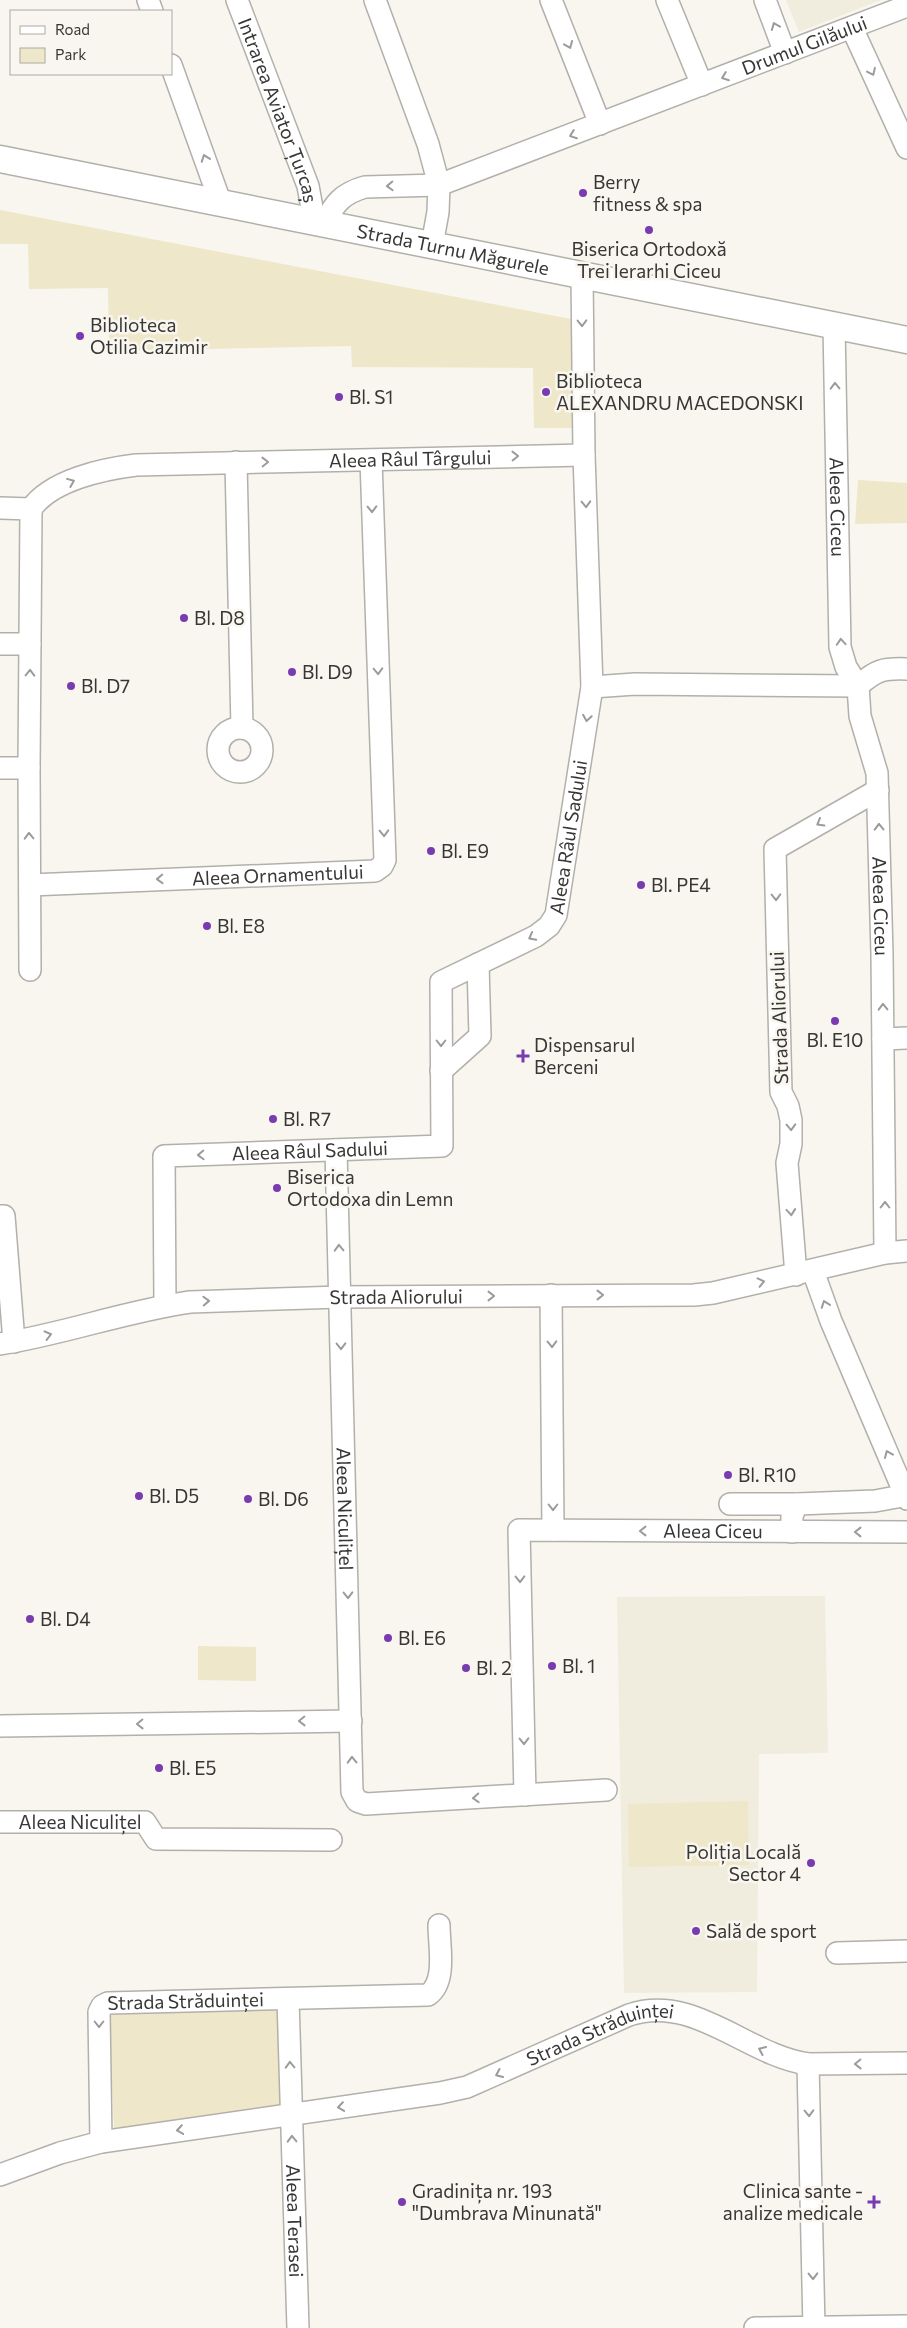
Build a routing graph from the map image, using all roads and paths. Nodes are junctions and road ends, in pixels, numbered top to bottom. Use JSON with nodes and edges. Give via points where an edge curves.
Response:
{"nodes":[{"id":1,"x":237,"y":0,"type":"edge"},
{"id":2,"x":375,"y":0,"type":"edge"},
{"id":3,"x":551,"y":0,"type":"edge"},
{"id":4,"x":667,"y":0,"type":"edge"},
{"id":5,"x":764,"y":0,"type":"edge"},
{"id":6,"x":907,"y":6,"type":"edge"},
{"id":7,"x":852,"y":28,"type":"junction"},
{"id":8,"x":785,"y":53,"type":"junction"},
{"id":9,"x":172,"y":68,"type":"edge"},
{"id":10,"x":702,"y":85,"type":"junction"},
{"id":11,"x":600,"y":124,"type":"junction"},
{"id":12,"x":907,"y":148,"type":"edge"},
{"id":13,"x":0,"y":159,"type":"edge"},
{"id":14,"x":439,"y":185,"type":"junction"},
{"id":15,"x":221,"y":204,"type":"junction"},
{"id":16,"x":318,"y":223,"type":"junction"},
{"id":17,"x":432,"y":245,"type":"junction"},
{"id":18,"x":582,"y":275,"type":"junction"},
{"id":19,"x":834,"y":325,"type":"junction"},
{"id":20,"x":907,"y":340,"type":"edge"},
{"id":21,"x":584,"y":455,"type":"junction"},
{"id":22,"x":371,"y":460,"type":"junction"},
{"id":23,"x":236,"y":462,"type":"junction"},
{"id":24,"x":0,"y":508,"type":"edge"},
{"id":25,"x":31,"y":509,"type":"junction"},
{"id":26,"x":0,"y":644,"type":"edge"},
{"id":27,"x":30,"y":644,"type":"junction"},
{"id":28,"x":907,"y":669,"type":"edge"},
{"id":29,"x":858,"y":686,"type":"junction"},
{"id":30,"x":592,"y":687,"type":"junction"},
{"id":31,"x":242,"y":728,"type":"dead end"},
{"id":32,"x":0,"y":768,"type":"edge"},
{"id":33,"x":29,"y":768,"type":"junction"},
{"id":34,"x":878,"y":790,"type":"junction"},
{"id":35,"x":30,"y":884,"type":"junction"},
{"id":36,"x":478,"y":964,"type":"junction"},
{"id":37,"x":30,"y":970,"type":"dead end"},
{"id":38,"x":907,"y":1038,"type":"edge"},
{"id":39,"x":883,"y":1039,"type":"junction"},
{"id":40,"x":441,"y":1071,"type":"junction"},
{"id":41,"x":336,"y":1150,"type":"junction"},
{"id":42,"x":0,"y":1216,"type":"edge"},
{"id":43,"x":907,"y":1251,"type":"edge"},
{"id":44,"x":885,"y":1254,"type":"junction"},
{"id":45,"x":805,"y":1273,"type":"junction"},
{"id":46,"x":551,"y":1295,"type":"junction"},
{"id":47,"x":340,"y":1297,"type":"junction"},
{"id":48,"x":165,"y":1305,"type":"junction"},
{"id":49,"x":7,"y":1343,"type":"edge"},
{"id":50,"x":907,"y":1497,"type":"edge"},
{"id":51,"x":730,"y":1504,"type":"dead end"},
{"id":52,"x":797,"y":1504,"type":"junction"},
{"id":53,"x":553,"y":1530,"type":"junction"},
{"id":54,"x":792,"y":1532,"type":"junction"},
{"id":55,"x":907,"y":1532,"type":"edge"},
{"id":56,"x":351,"y":1720,"type":"junction"},
{"id":57,"x":0,"y":1726,"type":"edge"},
{"id":58,"x":606,"y":1790,"type":"dead end"},
{"id":59,"x":525,"y":1795,"type":"junction"},
{"id":60,"x":0,"y":1822,"type":"edge"},
{"id":61,"x":331,"y":1840,"type":"dead end"},
{"id":62,"x":439,"y":1925,"type":"dead end"},
{"id":63,"x":907,"y":1951,"type":"edge"},
{"id":64,"x":836,"y":1953,"type":"dead end"},
{"id":65,"x":288,"y":2000,"type":"junction"},
{"id":66,"x":907,"y":2062,"type":"edge"},
{"id":67,"x":808,"y":2064,"type":"junction"},
{"id":68,"x":292,"y":2114,"type":"junction"},
{"id":69,"x":101,"y":2142,"type":"junction"},
{"id":70,"x":0,"y":2175,"type":"edge"},
{"id":71,"x":907,"y":2326,"type":"edge"},
{"id":72,"x":814,"y":2327,"type":"edge"},
{"id":73,"x":298,"y":2328,"type":"edge"},
{"id":74,"x":755,"y":2328,"type":"edge"}],
"edges":[{"from":1,"to":16,"type":"street","name":"Intrarea Aviator Țurcaș","via":[[308,186]]},
{"from":2,"to":14,"type":"street","via":[[417,112]]},
{"from":3,"to":11,"type":"street","one_way":true},
{"from":4,"to":10,"type":"street"},
{"from":8,"to":5,"type":"street","one_way":true},
{"from":6,"to":7,"type":"street","name":"Drumul Gilăului"},
{"from":7,"to":8,"type":"street","name":"Drumul Gilăului"},
{"from":7,"to":12,"type":"street","one_way":true},
{"from":8,"to":10,"type":"street","name":"Drumul Gilăului","one_way":true},
{"from":15,"to":9,"type":"street","one_way":true},
{"from":10,"to":11,"type":"street","name":"Drumul Gilăului"},
{"from":11,"to":14,"type":"street","name":"Drumul Gilăului","one_way":true},
{"from":13,"to":15,"type":"main road","name":"Strada Turnu Măgurele"},
{"from":14,"to":16,"type":"street","name":"Drumul Gilăului","one_way":true,"via":[[355,190],[336,202]]},
{"from":14,"to":17,"type":"street"},
{"from":15,"to":16,"type":"main road","name":"Strada Turnu Măgurele"},
{"from":16,"to":17,"type":"main road","name":"Strada Turnu Măgurele"},
{"from":17,"to":18,"type":"main road","name":"Strada Turnu Măgurele"},
{"from":18,"to":19,"type":"main road","name":"Strada Turnu Măgurele"},
{"from":18,"to":21,"type":"street","name":"Aleea Râul Sadului","one_way":true},
{"from":19,"to":20,"type":"main road","name":"Strada Turnu Măgurele"},
{"from":29,"to":19,"type":"street","name":"Aleea Ciceu","one_way":true,"via":[[846,667],[840,647]]},
{"from":22,"to":21,"type":"street","name":"Aleea Râul Târgului","one_way":true},
{"from":21,"to":30,"type":"street","name":"Aleea Râul Sadului","one_way":true},
{"from":23,"to":22,"type":"street","name":"Aleea Râul Târgului","one_way":true},
{"from":22,"to":35,"type":"street","name":"Aleea Ornamentului","one_way":true,"via":[[385,860],[382,866],[375,871]]},
{"from":25,"to":23,"type":"street","name":"Aleea Râul Târgului","one_way":true,"via":[[42,496],[54,489],[114,468]]},
{"from":23,"to":31,"type":"street"},
{"from":24,"to":25,"type":"street"},
{"from":25,"to":27,"type":"street"},
{"from":26,"to":27,"type":"street"},
{"from":33,"to":27,"type":"street","one_way":true},
{"from":28,"to":29,"type":"street","via":[[886,668],[874,672]]},
{"from":29,"to":30,"type":"street","via":[[635,684]]},
{"from":29,"to":34,"type":"street","name":"Aleea Ciceu","via":[[860,716],[875,761]]},
{"from":30,"to":36,"type":"street","name":"Aleea Râul Sadului","one_way":true,"via":[[556,915],[549,926],[536,936]]},
{"from":32,"to":33,"type":"street"},
{"from":35,"to":33,"type":"street","one_way":true},
{"from":39,"to":34,"type":"street","name":"Aleea Ciceu","one_way":true},
{"from":34,"to":45,"type":"street","name":"Strada Aliorului","one_way":true,"via":[[775,849],[781,1092],[791,1120],[787,1163]]},
{"from":35,"to":37,"type":"street"},
{"from":36,"to":40,"type":"street","via":[[480,1036]]},
{"from":36,"to":40,"type":"street","name":"Aleea Râul Sadului","one_way":true,"via":[[441,982]]},
{"from":38,"to":39,"type":"street"},
{"from":44,"to":39,"type":"street","name":"Aleea Ciceu","one_way":true},
{"from":40,"to":41,"type":"street","name":"Aleea Râul Sadului","via":[[442,1146]]},
{"from":47,"to":41,"type":"street","name":"Aleea Niculițel","one_way":true},
{"from":41,"to":48,"type":"street","name":"Aleea Râul Sadului","one_way":true,"via":[[164,1156]]},
{"from":42,"to":49,"type":"street","via":[[4,1216]]},
{"from":43,"to":44,"type":"street","name":"Strada Aliorului"},
{"from":44,"to":45,"type":"street","name":"Strada Aliorului"},
{"from":46,"to":45,"type":"street","name":"Strada Aliorului","one_way":true,"via":[[694,1295]]},
{"from":50,"to":45,"type":"street","one_way":true,"via":[[831,1321]]},
{"from":47,"to":46,"type":"street","name":"Strada Aliorului","one_way":true},
{"from":46,"to":53,"type":"street","one_way":true},
{"from":48,"to":47,"type":"street","name":"Strada Aliorului","one_way":true},
{"from":47,"to":56,"type":"street","name":"Aleea Niculițel","one_way":true},
{"from":49,"to":48,"type":"street","name":"Strada Aliorului","one_way":true},
{"from":50,"to":52,"type":"street"},
{"from":51,"to":52,"type":"street"},
{"from":52,"to":54,"type":"street","via":[[792,1516]]},
{"from":54,"to":53,"type":"street","name":"Aleea Ciceu","one_way":true},
{"from":53,"to":59,"type":"street","name":"Aleea Ciceu","one_way":true,"via":[[518,1530]]},
{"from":55,"to":54,"type":"street","name":"Aleea Ciceu","one_way":true},
{"from":56,"to":57,"type":"street","one_way":true},
{"from":59,"to":56,"type":"street","name":"Aleea Niculițel","one_way":true,"via":[[366,1804],[357,1801],[352,1792]]},
{"from":58,"to":59,"type":"street","name":"Aleea Niculițel"},
{"from":60,"to":61,"type":"street","name":"Aleea Niculițel","via":[[145,1822],[156,1839]]},
{"from":62,"to":65,"type":"street","name":"Strada Străduinței","via":[[439,1978],[436,1990],[428,1995]]},
{"from":63,"to":64,"type":"street"},
{"from":68,"to":65,"type":"street","name":"Strada Străduinței","one_way":true},
{"from":65,"to":69,"type":"street","name":"Strada Străduinței","one_way":true,"via":[[108,2003],[102,2006],[99,2012]]},
{"from":66,"to":67,"type":"street","name":"Strada Străduinței","one_way":true},
{"from":67,"to":68,"type":"street","name":"Strada Străduinței","one_way":true,"via":[[758,2049],[692,2016],[655,2009],[629,2015],[467,2087]]},
{"from":67,"to":72,"type":"street","one_way":true},
{"from":68,"to":69,"type":"street","name":"Strada Străduinței","one_way":true},
{"from":73,"to":68,"type":"street","name":"Aleea Terasei","one_way":true},
{"from":69,"to":70,"type":"street","name":"Strada Străduinței"},
{"from":71,"to":72,"type":"street"},
{"from":72,"to":74,"type":"street"}]}
